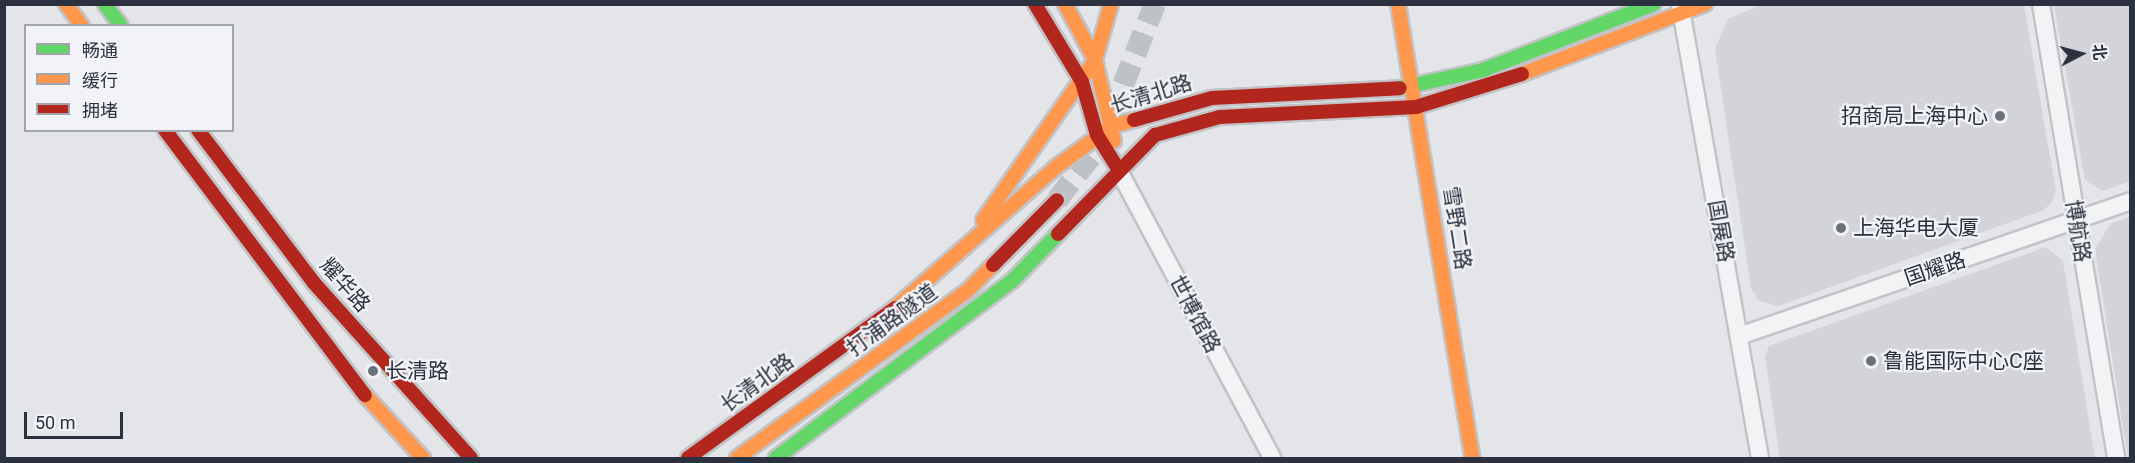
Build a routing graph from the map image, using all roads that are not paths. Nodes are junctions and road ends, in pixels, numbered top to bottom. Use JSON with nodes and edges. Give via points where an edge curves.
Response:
{"nodes":[{"id":1,"x":66,"y":4,"type":"edge"},
{"id":2,"x":105,"y":4,"type":"edge"},
{"id":3,"x":1035,"y":4,"type":"edge"},
{"id":4,"x":1065,"y":4,"type":"edge"},
{"id":5,"x":1111,"y":4,"type":"edge"},
{"id":6,"x":1398,"y":4,"type":"edge"},
{"id":7,"x":1654,"y":4,"type":"edge"},
{"id":8,"x":1705,"y":4,"type":"edge"},
{"id":9,"x":2041,"y":4,"type":"edge"},
{"id":10,"x":1682,"y":9,"type":"edge"},
{"id":11,"x":81,"y":24,"type":"edge"},
{"id":12,"x":120,"y":24,"type":"edge"},
{"id":13,"x":1095,"y":60,"type":"junction"},
{"id":14,"x":1082,"y":82,"type":"junction"},
{"id":15,"x":1412,"y":87,"type":"junction"},
{"id":16,"x":1416,"y":108,"type":"junction"},
{"id":17,"x":1112,"y":126,"type":"junction"},
{"id":18,"x":166,"y":132,"type":"edge"},
{"id":19,"x":200,"y":132,"type":"edge"},
{"id":20,"x":1097,"y":135,"type":"junction"},
{"id":21,"x":1118,"y":169,"type":"junction"},
{"id":22,"x":1057,"y":200,"type":"tunnel mouth"},
{"id":23,"x":2130,"y":201,"type":"edge"},
{"id":24,"x":2076,"y":220,"type":"junction"},
{"id":25,"x":958,"y":252,"type":"junction"},
{"id":26,"x":1739,"y":336,"type":"junction"},
{"id":27,"x":423,"y":459,"type":"edge"},
{"id":28,"x":471,"y":459,"type":"edge"},
{"id":29,"x":688,"y":459,"type":"edge"},
{"id":30,"x":737,"y":459,"type":"edge"},
{"id":31,"x":776,"y":459,"type":"edge"},
{"id":32,"x":1272,"y":459,"type":"edge"},
{"id":33,"x":1472,"y":459,"type":"edge"},
{"id":34,"x":1760,"y":459,"type":"edge"},
{"id":35,"x":2116,"y":459,"type":"edge"}],
"edges":[{"from":1,"to":11,"type":"main road"},
{"from":2,"to":12,"type":"main road"},
{"from":3,"to":14,"type":"main road"},
{"from":4,"to":13,"type":"main road"},
{"from":5,"to":13,"type":"main road"},
{"from":6,"to":15,"type":"main road","name":"雪野二路"},
{"from":7,"to":15,"type":"main road","name":"长清北路","via":[[1482,70]]},
{"from":8,"to":10,"type":"main road","name":"长清北路"},
{"from":9,"to":24,"type":"street","name":"博航路"},
{"from":10,"to":16,"type":"main road","name":"长清北路","via":[[1489,87]]},
{"from":10,"to":26,"type":"street","name":"国展路"},
{"from":13,"to":14,"type":"main road"},
{"from":13,"to":17,"type":"main road"},
{"from":14,"to":20,"type":"main road"},
{"from":14,"to":25,"type":"main road"},
{"from":15,"to":16,"type":"main road","name":"雪野二路"},
{"from":15,"to":17,"type":"main road","name":"长清北路","via":[[1212,98]]},
{"from":16,"to":21,"type":"main road","name":"长清北路","via":[[1220,117],[1155,135]]},
{"from":16,"to":33,"type":"main road","name":"雪野二路"},
{"from":17,"to":20,"type":"main road","name":"长清北路"},
{"from":17,"to":21,"type":"main road"},
{"from":18,"to":27,"type":"main road","via":[[344,373]]},
{"from":19,"to":28,"type":"main road","name":"耀华路","via":[[314,282]]},
{"from":20,"to":21,"type":"main road"},
{"from":20,"to":25,"type":"main road","name":"长清北路"},
{"from":21,"to":31,"type":"main road","name":"长清北路","via":[[1012,281]]},
{"from":21,"to":32,"type":"street","name":"世博馆路"},
{"from":22,"to":30,"type":"main road","name":"打浦路隧道","via":[[967,291]]},
{"from":23,"to":24,"type":"street","name":"国耀路"},
{"from":24,"to":26,"type":"street","name":"国耀路"},
{"from":24,"to":35,"type":"street","name":"博航路"},
{"from":25,"to":29,"type":"main road","name":"长清北路","via":[[922,288]]},
{"from":26,"to":34,"type":"street","name":"国展路"}]}
